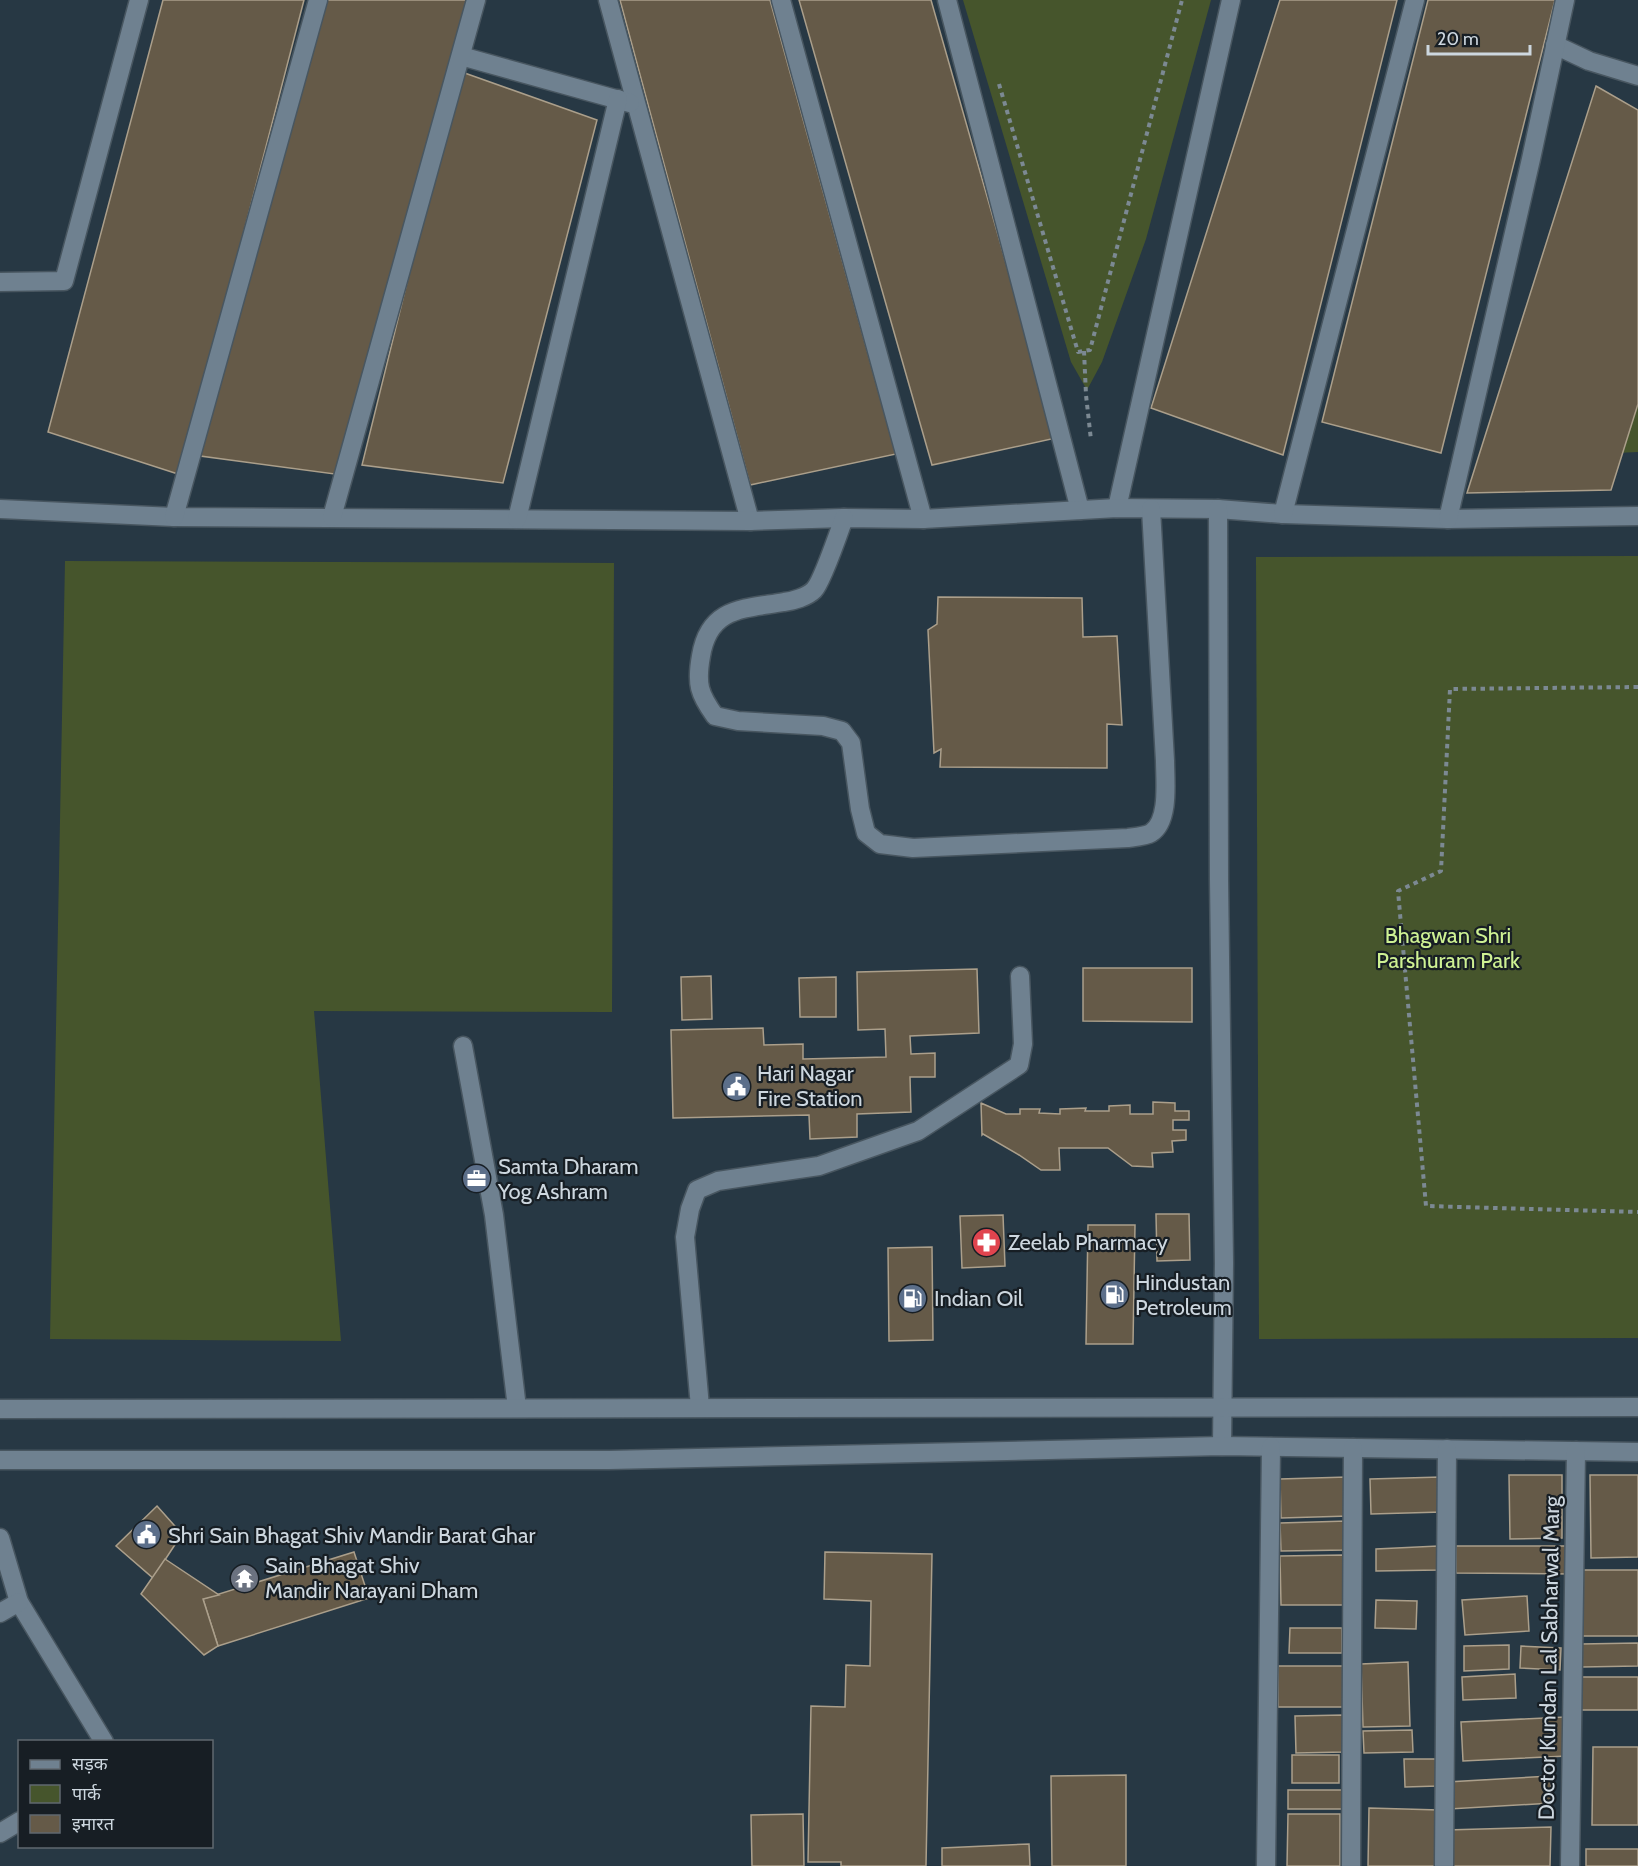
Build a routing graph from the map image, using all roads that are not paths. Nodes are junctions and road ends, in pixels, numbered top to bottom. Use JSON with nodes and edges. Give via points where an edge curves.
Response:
{"nodes":[{"id":1,"x":139,"y":0,"type":"edge"},
{"id":2,"x":318,"y":0,"type":"edge"},
{"id":3,"x":476,"y":0,"type":"edge"},
{"id":4,"x":608,"y":0,"type":"edge"},
{"id":5,"x":781,"y":0,"type":"edge"},
{"id":6,"x":947,"y":0,"type":"edge"},
{"id":7,"x":1231,"y":0,"type":"edge"},
{"id":8,"x":1415,"y":0,"type":"edge"},
{"id":9,"x":1565,"y":0,"type":"edge"},
{"id":10,"x":1555,"y":45,"type":"junction"},
{"id":11,"x":461,"y":56,"type":"junction"},
{"id":12,"x":1638,"y":76,"type":"edge"},
{"id":13,"x":618,"y":99,"type":"junction"},
{"id":14,"x":637,"y":105,"type":"junction"},
{"id":15,"x":0,"y":282,"type":"edge"},
{"id":16,"x":1118,"y":508,"type":"junction"},
{"id":17,"x":0,"y":509,"type":"edge"},
{"id":18,"x":1151,"y":509,"type":"junction"},
{"id":19,"x":1218,"y":509,"type":"junction"},
{"id":20,"x":1080,"y":510,"type":"junction"},
{"id":21,"x":1283,"y":514,"type":"junction"},
{"id":22,"x":1638,"y":516,"type":"edge"},
{"id":23,"x":174,"y":517,"type":"junction"},
{"id":24,"x":332,"y":517,"type":"junction"},
{"id":25,"x":844,"y":518,"type":"junction"},
{"id":26,"x":517,"y":519,"type":"junction"},
{"id":27,"x":924,"y":519,"type":"junction"},
{"id":28,"x":1448,"y":519,"type":"junction"},
{"id":29,"x":750,"y":521,"type":"junction"},
{"id":30,"x":1020,"y":976,"type":"dead end"},
{"id":31,"x":463,"y":1047,"type":"dead end"},
{"id":32,"x":700,"y":1407,"type":"junction"},
{"id":33,"x":1638,"y":1407,"type":"edge"},
{"id":34,"x":517,"y":1408,"type":"junction"},
{"id":35,"x":0,"y":1409,"type":"edge"},
{"id":36,"x":1222,"y":1409,"type":"junction"},
{"id":37,"x":1222,"y":1446,"type":"junction"},
{"id":38,"x":1271,"y":1447,"type":"junction"},
{"id":39,"x":1353,"y":1448,"type":"junction"},
{"id":40,"x":1447,"y":1449,"type":"junction"},
{"id":41,"x":1576,"y":1451,"type":"junction"},
{"id":42,"x":1638,"y":1452,"type":"edge"},
{"id":43,"x":0,"y":1460,"type":"edge"},
{"id":44,"x":0,"y":1538,"type":"edge"},
{"id":45,"x":19,"y":1602,"type":"junction"},
{"id":46,"x":0,"y":1613,"type":"edge"},
{"id":47,"x":103,"y":1740,"type":"edge"},
{"id":48,"x":18,"y":1822,"type":"edge"},
{"id":49,"x":0,"y":1833,"type":"edge"},
{"id":50,"x":1266,"y":1866,"type":"edge"},
{"id":51,"x":1351,"y":1866,"type":"edge"},
{"id":52,"x":1444,"y":1866,"type":"edge"},
{"id":53,"x":1570,"y":1866,"type":"edge"}],
"edges":[{"from":1,"to":15,"type":"street","via":[[64,281]]},
{"from":2,"to":23,"type":"street"},
{"from":3,"to":11,"type":"street"},
{"from":4,"to":14,"type":"street"},
{"from":5,"to":27,"type":"street"},
{"from":6,"to":20,"type":"street"},
{"from":7,"to":16,"type":"street"},
{"from":8,"to":21,"type":"street"},
{"from":9,"to":10,"type":"street"},
{"from":10,"to":12,"type":"street","via":[[1589,61]]},
{"from":10,"to":28,"type":"street"},
{"from":11,"to":13,"type":"street"},
{"from":11,"to":24,"type":"street"},
{"from":13,"to":14,"type":"street"},
{"from":13,"to":26,"type":"street"},
{"from":14,"to":29,"type":"street"},
{"from":16,"to":18,"type":"street"},
{"from":16,"to":20,"type":"street"},
{"from":17,"to":23,"type":"street"},
{"from":18,"to":19,"type":"street"},
{"from":18,"to":25,"type":"street","via":[[1165,760],[1161,823],[1151,833],[1128,838],[913,848],[880,843],[866,833],[851,743],[842,731],[715,716],[702,698],[698,674],[703,641],[714,623],[736,610],[795,600],[814,590]]},
{"from":19,"to":21,"type":"street"},
{"from":19,"to":36,"type":"street"},
{"from":20,"to":27,"type":"street"},
{"from":21,"to":28,"type":"street"},
{"from":22,"to":28,"type":"street"},
{"from":23,"to":24,"type":"street"},
{"from":24,"to":26,"type":"street"},
{"from":25,"to":27,"type":"street"},
{"from":25,"to":29,"type":"street"},
{"from":26,"to":29,"type":"street"},
{"from":30,"to":32,"type":"street","via":[[1023,1044],[1018,1065],[918,1131],[819,1166],[718,1181],[697,1190],[685,1237]]},
{"from":31,"to":34,"type":"street","via":[[494,1215]]},
{"from":32,"to":34,"type":"street"},
{"from":32,"to":36,"type":"street"},
{"from":33,"to":36,"type":"street"},
{"from":34,"to":35,"type":"street"},
{"from":36,"to":37,"type":"street"},
{"from":37,"to":38,"type":"street"},
{"from":37,"to":43,"type":"street","via":[[609,1460]]},
{"from":38,"to":39,"type":"street"},
{"from":38,"to":50,"type":"street"},
{"from":39,"to":40,"type":"street"},
{"from":39,"to":51,"type":"street"},
{"from":40,"to":41,"type":"street"},
{"from":40,"to":52,"type":"street"},
{"from":41,"to":42,"type":"street"},
{"from":41,"to":53,"type":"street","name":"Doctor Kundan Lal Sabharwal Marg"},
{"from":44,"to":45,"type":"street"},
{"from":45,"to":46,"type":"street"},
{"from":45,"to":47,"type":"street"},
{"from":48,"to":49,"type":"street"}]}
